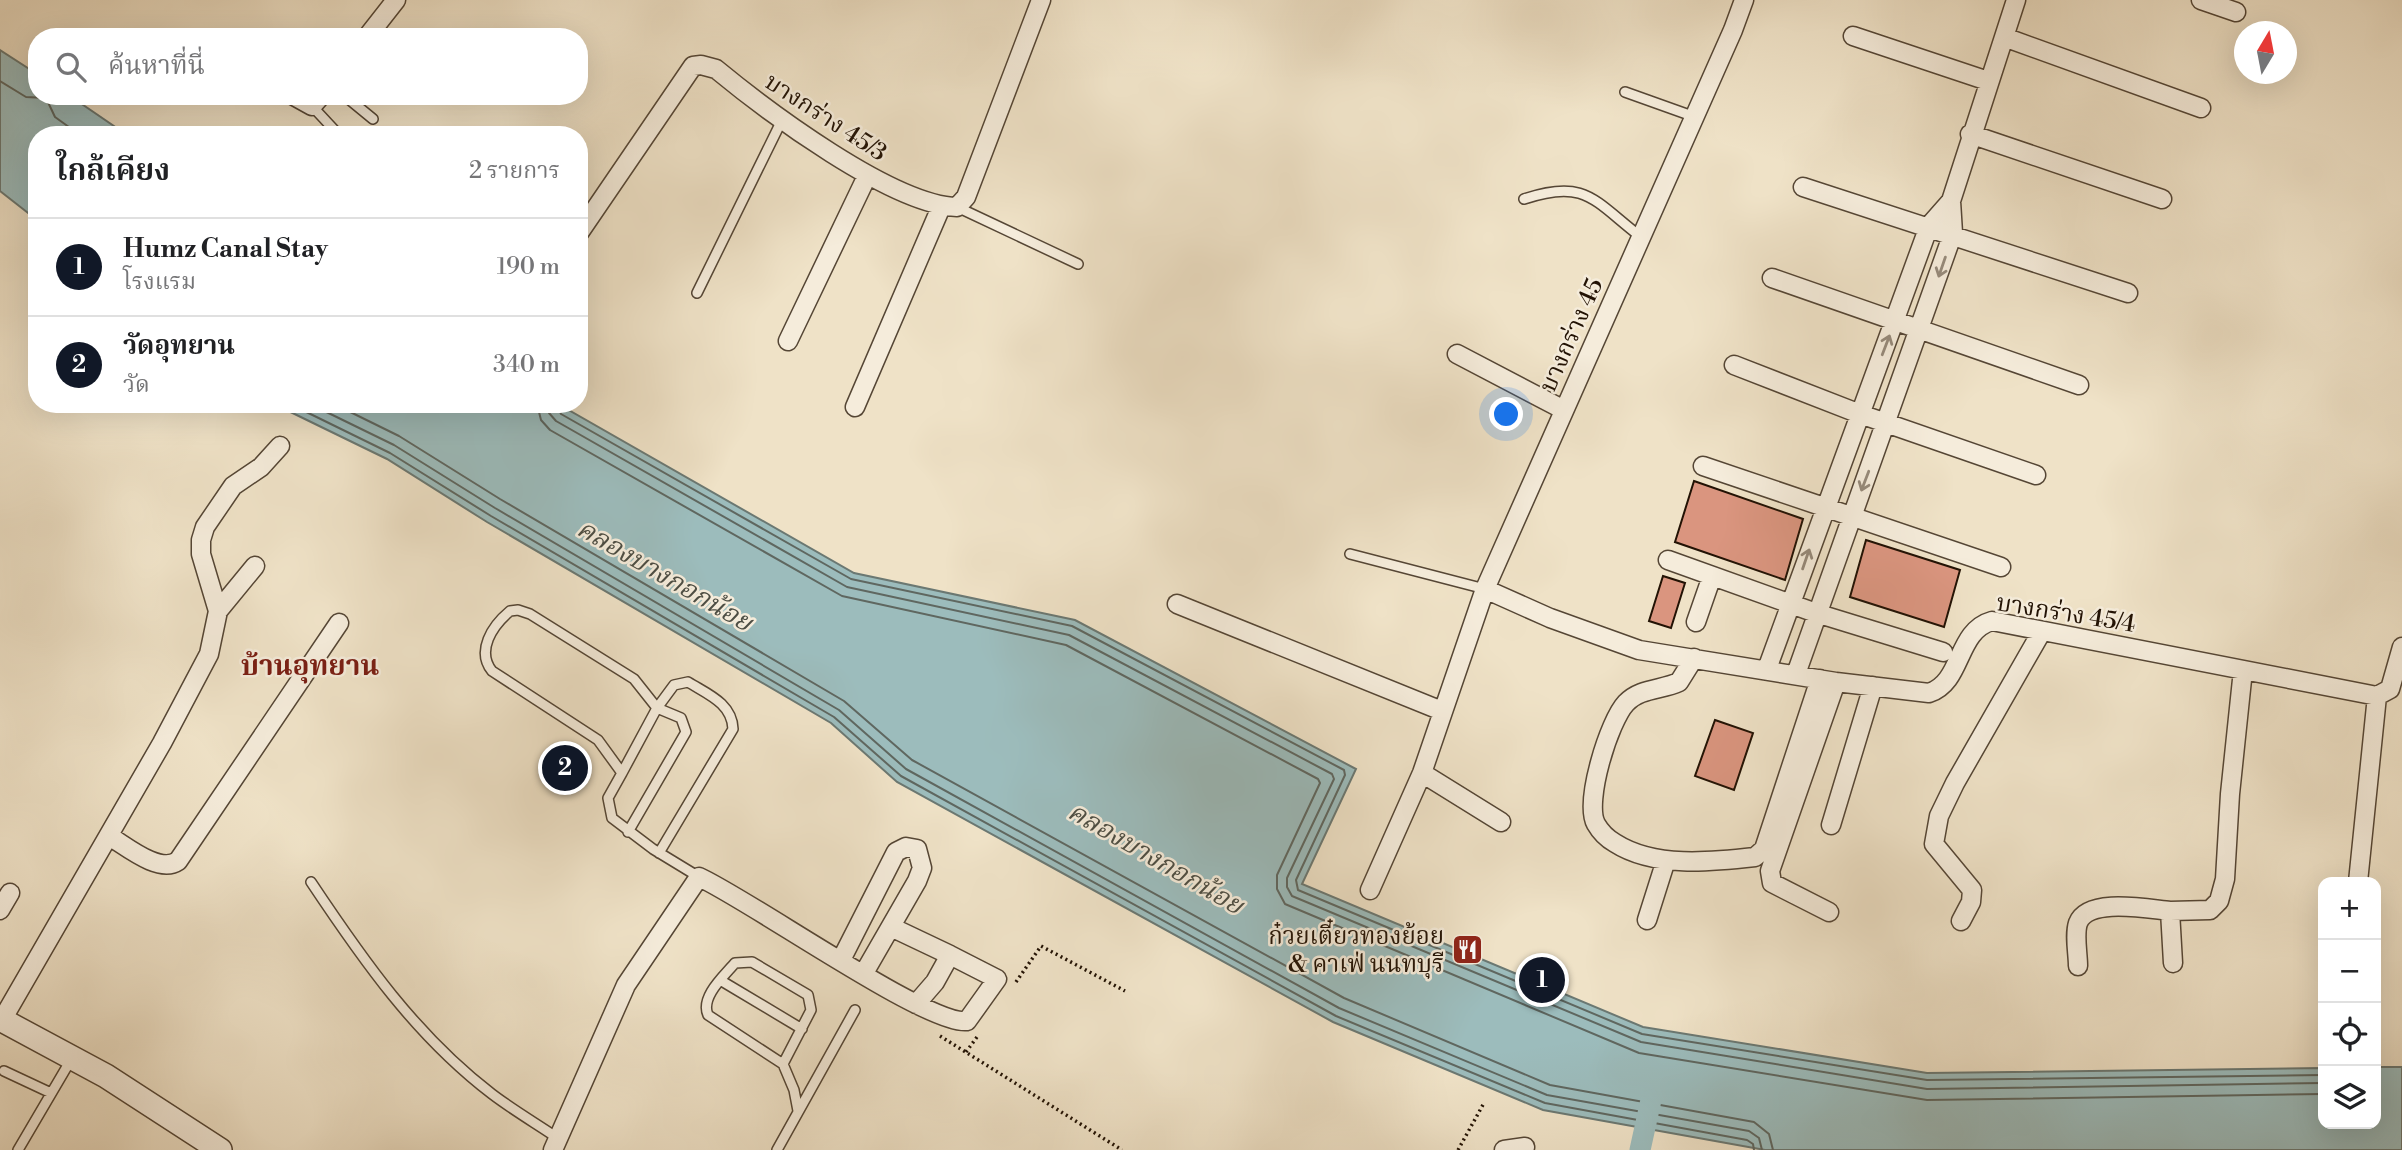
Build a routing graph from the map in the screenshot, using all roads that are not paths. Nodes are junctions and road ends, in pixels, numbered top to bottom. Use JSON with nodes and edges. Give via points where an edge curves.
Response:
{"nodes":[{"id":1,"x":396,"y":0,"type":"edge"},
{"id":2,"x":1041,"y":0,"type":"edge"},
{"id":3,"x":1744,"y":0,"type":"edge"},
{"id":4,"x":2016,"y":0,"type":"edge"},
{"id":5,"x":2201,"y":0,"type":"edge"},
{"id":6,"x":2236,"y":12,"type":"dead end"},
{"id":7,"x":375,"y":28,"type":"edge"},
{"id":8,"x":1853,"y":36,"type":"dead end"},
{"id":9,"x":2004,"y":37,"type":"junction"},
{"id":10,"x":1988,"y":81,"type":"junction"},
{"id":11,"x":1625,"y":92,"type":"dead end"},
{"id":12,"x":319,"y":105,"type":"edge"},
{"id":13,"x":356,"y":105,"type":"edge"},
{"id":14,"x":2201,"y":108,"type":"dead end"},
{"id":15,"x":1695,"y":117,"type":"junction"},
{"id":16,"x":783,"y":118,"type":"junction"},
{"id":17,"x":373,"y":119,"type":"dead end"},
{"id":18,"x":333,"y":126,"type":"edge"},
{"id":19,"x":1970,"y":134,"type":"junction"},
{"id":20,"x":867,"y":176,"type":"junction"},
{"id":21,"x":1802,"y":187,"type":"dead end"},
{"id":22,"x":1524,"y":199,"type":"dead end"},
{"id":23,"x":2162,"y":199,"type":"dead end"},
{"id":24,"x":1951,"y":201,"type":"junction"},
{"id":25,"x":949,"y":207,"type":"junction"},
{"id":26,"x":588,"y":220,"type":"edge"},
{"id":27,"x":1929,"y":226,"type":"junction"},
{"id":28,"x":1953,"y":233,"type":"junction"},
{"id":29,"x":1641,"y":237,"type":"junction"},
{"id":30,"x":1078,"y":264,"type":"dead end"},
{"id":31,"x":1772,"y":278,"type":"dead end"},
{"id":32,"x":697,"y":293,"type":"dead end"},
{"id":33,"x":2128,"y":293,"type":"dead end"},
{"id":34,"x":1896,"y":319,"type":"junction"},
{"id":35,"x":1922,"y":328,"type":"junction"},
{"id":36,"x":788,"y":341,"type":"dead end"},
{"id":37,"x":1457,"y":354,"type":"dead end"},
{"id":38,"x":1734,"y":365,"type":"dead end"},
{"id":39,"x":2079,"y":385,"type":"dead end"},
{"id":40,"x":855,"y":407,"type":"dead end"},
{"id":41,"x":1564,"y":410,"type":"junction"},
{"id":42,"x":1860,"y":414,"type":"junction"},
{"id":43,"x":1887,"y":423,"type":"junction"},
{"id":44,"x":280,"y":446,"type":"dead end"},
{"id":45,"x":1703,"y":466,"type":"dead end"},
{"id":46,"x":2036,"y":475,"type":"dead end"},
{"id":47,"x":1824,"y":508,"type":"junction"},
{"id":48,"x":1851,"y":517,"type":"junction"},
{"id":49,"x":1350,"y":554,"type":"dead end"},
{"id":50,"x":1668,"y":560,"type":"dead end"},
{"id":51,"x":255,"y":566,"type":"dead end"},
{"id":52,"x":2001,"y":567,"type":"dead end"},
{"id":53,"x":1712,"y":576,"type":"junction"},
{"id":54,"x":1485,"y":589,"type":"junction"},
{"id":55,"x":1177,"y":604,"type":"dead end"},
{"id":56,"x":1791,"y":604,"type":"junction"},
{"id":57,"x":218,"y":611,"type":"junction"},
{"id":58,"x":1816,"y":613,"type":"junction"},
{"id":59,"x":1696,"y":622,"type":"dead end"},
{"id":60,"x":339,"y":623,"type":"dead end"},
{"id":61,"x":2033,"y":629,"type":"junction"},
{"id":62,"x":2402,"y":647,"type":"edge"},
{"id":63,"x":1943,"y":652,"type":"dead end"},
{"id":64,"x":1694,"y":658,"type":"junction"},
{"id":65,"x":1767,"y":669,"type":"junction"},
{"id":66,"x":2243,"y":670,"type":"junction"},
{"id":67,"x":1796,"y":674,"type":"junction"},
{"id":68,"x":1828,"y":681,"type":"junction"},
{"id":69,"x":1873,"y":687,"type":"junction"},
{"id":70,"x":2376,"y":696,"type":"junction"},
{"id":71,"x":657,"y":708,"type":"junction"},
{"id":72,"x":1442,"y":711,"type":"junction"},
{"id":73,"x":622,"y":773,"type":"junction"},
{"id":74,"x":1422,"y":773,"type":"junction"},
{"id":75,"x":1500,"y":822,"type":"dead end"},
{"id":76,"x":1831,"y":825,"type":"dead end"},
{"id":77,"x":628,"y":832,"type":"junction"},
{"id":78,"x":109,"y":836,"type":"junction"},
{"id":79,"x":659,"y":853,"type":"junction"},
{"id":80,"x":1666,"y":860,"type":"junction"},
{"id":81,"x":699,"y":877,"type":"junction"},
{"id":82,"x":2358,"y":877,"type":"edge"},
{"id":83,"x":310,"y":882,"type":"dead end"},
{"id":84,"x":1370,"y":890,"type":"dead end"},
{"id":85,"x":10,"y":893,"type":"dead end"},
{"id":86,"x":0,"y":910,"type":"edge"},
{"id":87,"x":2170,"y":911,"type":"junction"},
{"id":88,"x":1829,"y":912,"type":"dead end"},
{"id":89,"x":1647,"y":920,"type":"dead end"},
{"id":90,"x":1961,"y":921,"type":"dead end"},
{"id":91,"x":891,"y":927,"type":"junction"},
{"id":92,"x":950,"y":955,"type":"junction"},
{"id":93,"x":841,"y":960,"type":"junction"},
{"id":94,"x":2173,"y":963,"type":"dead end"},
{"id":95,"x":2078,"y":966,"type":"dead end"},
{"id":96,"x":864,"y":973,"type":"junction"},
{"id":97,"x":720,"y":980,"type":"junction"},
{"id":98,"x":916,"y":1004,"type":"junction"},
{"id":99,"x":855,"y":1010,"type":"dead end"},
{"id":100,"x":1,"y":1019,"type":"edge"},
{"id":101,"x":802,"y":1029,"type":"junction"},
{"id":102,"x":72,"y":1056,"type":"junction"},
{"id":103,"x":783,"y":1063,"type":"junction"},
{"id":104,"x":4,"y":1071,"type":"dead end"},
{"id":105,"x":51,"y":1093,"type":"junction"},
{"id":106,"x":798,"y":1111,"type":"junction"},
{"id":107,"x":556,"y":1144,"type":"edge"},
{"id":108,"x":1525,"y":1147,"type":"dead end"},
{"id":109,"x":18,"y":1150,"type":"edge"},
{"id":110,"x":220,"y":1150,"type":"edge"},
{"id":111,"x":777,"y":1150,"type":"edge"},
{"id":112,"x":1504,"y":1150,"type":"edge"}],
"edges":[{"from":1,"to":7,"type":"street"},
{"from":2,"to":25,"type":"street","via":[[966,197]]},
{"from":3,"to":15,"type":"street","name":"บางกร่าง 45"},
{"from":4,"to":9,"type":"street"},
{"from":5,"to":6,"type":"street"},
{"from":8,"to":10,"type":"street"},
{"from":9,"to":10,"type":"street"},
{"from":9,"to":14,"type":"street"},
{"from":10,"to":19,"type":"street"},
{"from":11,"to":15,"type":"lane"},
{"from":12,"to":18,"type":"lane"},
{"from":13,"to":17,"type":"lane"},
{"from":15,"to":29,"type":"street","name":"บางกร่าง 45"},
{"from":16,"to":20,"type":"street","name":"บางกร่าง 45/3"},
{"from":16,"to":26,"type":"street","name":"บางกร่าง 45/3","via":[[716,69],[694,66]]},
{"from":16,"to":32,"type":"lane"},
{"from":19,"to":23,"type":"street"},
{"from":19,"to":24,"type":"street"},
{"from":20,"to":25,"type":"street","name":"บางกร่าง 45/3"},
{"from":20,"to":36,"type":"street"},
{"from":21,"to":27,"type":"street"},
{"from":22,"to":29,"type":"lane","via":[[1557,189],[1579,191]]},
{"from":24,"to":27,"type":"street"},
{"from":24,"to":28,"type":"street"},
{"from":25,"to":30,"type":"lane"},
{"from":25,"to":40,"type":"street"},
{"from":27,"to":28,"type":"street"},
{"from":27,"to":34,"type":"street"},
{"from":28,"to":33,"type":"street"},
{"from":28,"to":35,"type":"street","one_way":true},
{"from":29,"to":41,"type":"street","name":"บางกร่าง 45"},
{"from":31,"to":34,"type":"street"},
{"from":34,"to":35,"type":"street"},
{"from":42,"to":34,"type":"street","one_way":true},
{"from":35,"to":39,"type":"street"},
{"from":35,"to":43,"type":"street"},
{"from":37,"to":41,"type":"street"},
{"from":38,"to":42,"type":"street"},
{"from":41,"to":54,"type":"street","name":"บางกร่าง 45"},
{"from":42,"to":43,"type":"street"},
{"from":42,"to":47,"type":"street"},
{"from":43,"to":46,"type":"street"},
{"from":43,"to":48,"type":"street","one_way":true},
{"from":44,"to":57,"type":"street","via":[[261,467],[233,486],[205,527],[201,554]]},
{"from":45,"to":47,"type":"street"},
{"from":47,"to":48,"type":"street"},
{"from":56,"to":47,"type":"street","one_way":true},
{"from":48,"to":52,"type":"street"},
{"from":48,"to":58,"type":"street"},
{"from":49,"to":54,"type":"lane"},
{"from":50,"to":53,"type":"street"},
{"from":51,"to":57,"type":"street"},
{"from":53,"to":56,"type":"street"},
{"from":53,"to":59,"type":"street"},
{"from":54,"to":64,"type":"street","name":"บางกร่าง 45/4","via":[[1605,640]]},
{"from":54,"to":72,"type":"street","name":"บางกร่าง 45"},
{"from":55,"to":72,"type":"street"},
{"from":56,"to":58,"type":"street"},
{"from":56,"to":65,"type":"street"},
{"from":57,"to":78,"type":"street","via":[[209,654]]},
{"from":58,"to":63,"type":"street"},
{"from":58,"to":67,"type":"street"},
{"from":60,"to":78,"type":"street","via":[[178,861],[158,863]]},
{"from":61,"to":66,"type":"street","name":"บางกร่าง 45/4"},
{"from":61,"to":69,"type":"street","name":"บางกร่าง 45/4","via":[[1992,621],[1979,624],[1941,689],[1928,693]]},
{"from":61,"to":90,"type":"street","via":[[1934,831],[1934,844],[1942,858],[1972,890]]},
{"from":62,"to":70,"type":"street","via":[[2390,689]]},
{"from":64,"to":65,"type":"street","name":"บางกร่าง 45/4"},
{"from":64,"to":80,"type":"street","via":[[1679,682],[1643,692],[1618,713],[1593,796],[1595,823],[1608,838],[1624,848]]},
{"from":65,"to":67,"type":"street","name":"บางกร่าง 45/4"},
{"from":66,"to":70,"type":"street","name":"บางกร่าง 45/4"},
{"from":66,"to":87,"type":"street","via":[[2225,879],[2219,901],[2210,910]]},
{"from":67,"to":68,"type":"street","name":"บางกร่าง 45/4"},
{"from":68,"to":69,"type":"street","name":"บางกร่าง 45/4"},
{"from":68,"to":80,"type":"street","via":[[1764,849],[1755,857]]},
{"from":68,"to":88,"type":"street","via":[[1770,871],[1772,883]]},
{"from":69,"to":76,"type":"street"},
{"from":70,"to":82,"type":"street"},
{"from":71,"to":73,"type":"lane"},
{"from":71,"to":73,"type":"lane","via":[[634,680],[530,614],[510,611],[486,645],[483,653],[492,671],[598,740]]},
{"from":71,"to":77,"type":"lane","via":[[681,718],[686,732]]},
{"from":71,"to":79,"type":"lane","via":[[674,685],[688,682],[733,717],[733,729]]},
{"from":72,"to":74,"type":"street","name":"บางกร่าง 45"},
{"from":73,"to":77,"type":"lane","via":[[608,798],[608,808]]},
{"from":74,"to":75,"type":"street"},
{"from":74,"to":84,"type":"street","name":"บางกร่าง 45"},
{"from":77,"to":79,"type":"lane"},
{"from":78,"to":100,"type":"street"},
{"from":79,"to":81,"type":"lane"},
{"from":80,"to":89,"type":"street"},
{"from":81,"to":93,"type":"street"},
{"from":81,"to":107,"type":"street","via":[[626,985]]},
{"from":83,"to":107,"type":"lane","via":[[372,972],[433,1042]]},
{"from":85,"to":86,"type":"street"},
{"from":87,"to":94,"type":"street"},
{"from":87,"to":95,"type":"street","via":[[2094,907],[2077,925]]},
{"from":91,"to":92,"type":"street"},
{"from":91,"to":93,"type":"street","via":[[922,868],[917,849],[906,847],[896,852]]},
{"from":91,"to":96,"type":"street"},
{"from":92,"to":98,"type":"street"},
{"from":92,"to":98,"type":"street","via":[[997,979],[974,1015],[956,1022]]},
{"from":93,"to":96,"type":"street"},
{"from":96,"to":98,"type":"street"},
{"from":97,"to":101,"type":"lane"},
{"from":97,"to":101,"type":"lane","via":[[735,963],[752,962],[808,995],[811,1010]]},
{"from":97,"to":103,"type":"lane","via":[[707,1002],[708,1015]]},
{"from":99,"to":106,"type":"lane"},
{"from":100,"to":102,"type":"street"},
{"from":101,"to":103,"type":"lane"},
{"from":102,"to":105,"type":"lane"},
{"from":102,"to":110,"type":"street"},
{"from":103,"to":106,"type":"lane"},
{"from":104,"to":105,"type":"lane"},
{"from":105,"to":109,"type":"lane"},
{"from":106,"to":111,"type":"lane"},
{"from":108,"to":112,"type":"street"}]}
